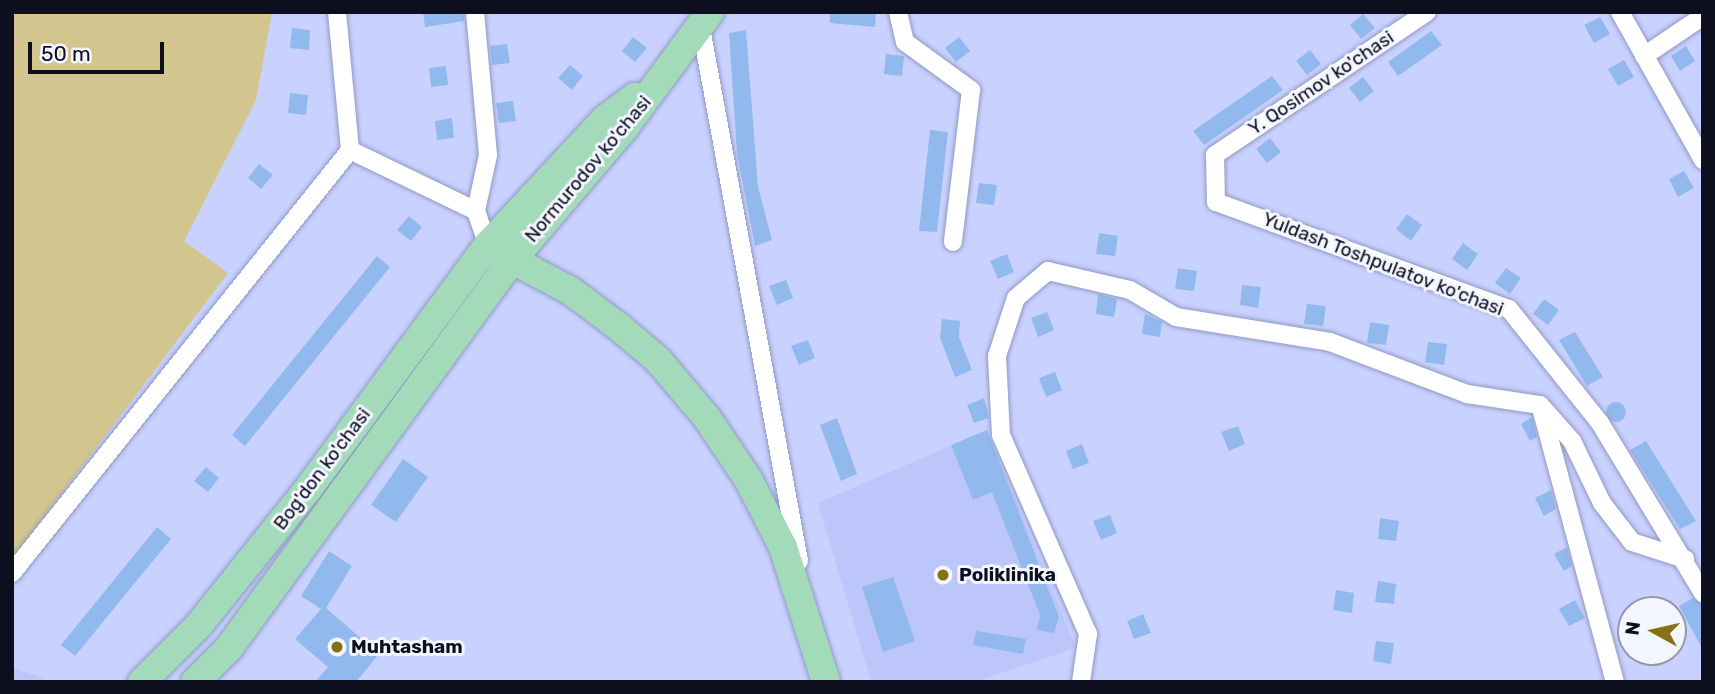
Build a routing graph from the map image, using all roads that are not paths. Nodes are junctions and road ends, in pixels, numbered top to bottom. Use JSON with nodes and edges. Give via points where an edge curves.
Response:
{"nodes":[{"id":1,"x":337,"y":12,"type":"edge"},
{"id":2,"x":475,"y":12,"type":"edge"},
{"id":3,"x":898,"y":12,"type":"edge"},
{"id":4,"x":1427,"y":12,"type":"edge"},
{"id":5,"x":1620,"y":12,"type":"edge"},
{"id":6,"x":1703,"y":16,"type":"edge"},
{"id":7,"x":705,"y":20,"type":"edge"},
{"id":8,"x":1644,"y":56,"type":"junction"},
{"id":9,"x":350,"y":150,"type":"junction"},
{"id":10,"x":1215,"y":155,"type":"joint"},
{"id":11,"x":1703,"y":160,"type":"edge"},
{"id":12,"x":476,"y":211,"type":"junction"},
{"id":13,"x":953,"y":242,"type":"dead end"},
{"id":14,"x":500,"y":253,"type":"junction"},
{"id":15,"x":1540,"y":405,"type":"junction"},
{"id":16,"x":1685,"y":559,"type":"junction"},
{"id":17,"x":12,"y":573,"type":"edge"},
{"id":18,"x":1703,"y":593,"type":"edge"},
{"id":19,"x":810,"y":620,"type":"junction"},
{"id":20,"x":199,"y":625,"type":"junction"},
{"id":21,"x":229,"y":648,"type":"junction"},
{"id":22,"x":142,"y":682,"type":"edge"},
{"id":23,"x":195,"y":682,"type":"edge"},
{"id":24,"x":826,"y":682,"type":"edge"},
{"id":25,"x":1081,"y":682,"type":"edge"},
{"id":26,"x":1615,"y":682,"type":"edge"}],
"edges":[{"from":1,"to":9,"type":"street"},
{"from":2,"to":12,"type":"street","via":[[488,155]]},
{"from":3,"to":13,"type":"street","via":[[905,42],[971,90]]},
{"from":4,"to":10,"type":"street","name":"Y. Qosimov ko'chasi"},
{"from":5,"to":8,"type":"street"},
{"from":6,"to":8,"type":"street"},
{"from":7,"to":14,"type":"main road","name":"Normurodov ko'chasi","via":[[663,77],[604,120]]},
{"from":7,"to":19,"type":"street"},
{"from":8,"to":11,"type":"street"},
{"from":9,"to":12,"type":"street"},
{"from":9,"to":17,"type":"street"},
{"from":10,"to":16,"type":"street","name":"Yuldash Toshpulatov ko'chasi","via":[[1216,202],[1509,309],[1600,424],[1636,488]]},
{"from":12,"to":14,"type":"street"},
{"from":14,"to":19,"type":"main road","name":"Normurodov ko'chasi","via":[[579,297],[675,379],[754,490],[783,547]]},
{"from":14,"to":20,"type":"main road","name":"Bog'don ko'chasi"},
{"from":14,"to":21,"type":"main road","name":"Bog'don ko'chasi"},
{"from":15,"to":16,"type":"street","via":[[1572,440],[1602,503],[1632,542]]},
{"from":15,"to":25,"type":"street","via":[[1467,394],[1330,342],[1176,317],[1130,290],[1048,271],[1016,298],[998,356],[1001,435],[1088,634]]},
{"from":15,"to":26,"type":"street"},
{"from":16,"to":18,"type":"street","name":"Yuldash Toshpulatov ko'chasi"},
{"from":19,"to":24,"type":"main road","name":"Normurodov ko'chasi"},
{"from":20,"to":21,"type":"main road","via":[[196,634],[203,650],[212,654]]},
{"from":20,"to":22,"type":"main road","name":"Bog'don ko'chasi"},
{"from":21,"to":23,"type":"main road","name":"Bog'don ko'chasi"}]}
